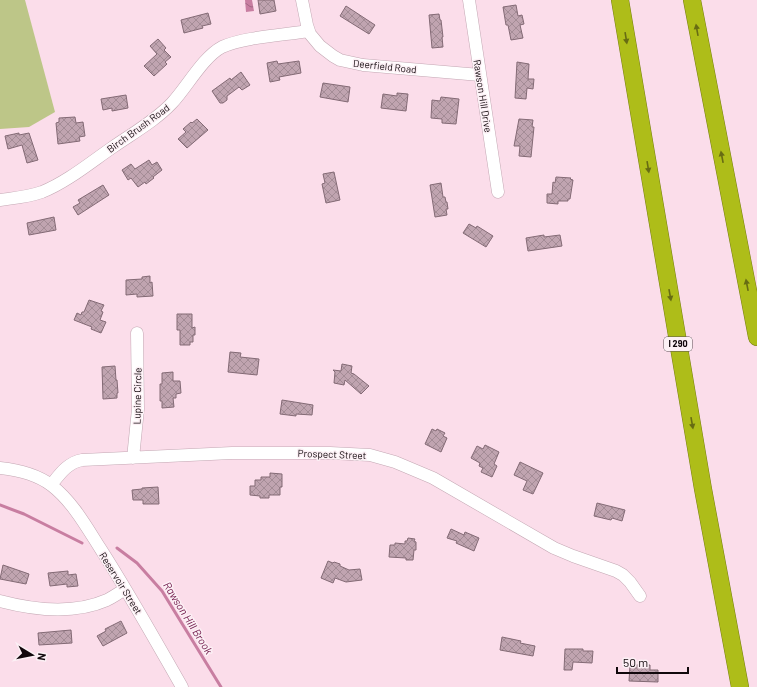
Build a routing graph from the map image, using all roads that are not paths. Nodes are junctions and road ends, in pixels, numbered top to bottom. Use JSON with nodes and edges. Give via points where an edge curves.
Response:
{"nodes":[{"id":1,"x":302,"y":0,"type":"edge"},
{"id":2,"x":468,"y":0,"type":"edge"},
{"id":3,"x":620,"y":0,"type":"edge"},
{"id":4,"x":692,"y":0,"type":"edge"},
{"id":5,"x":309,"y":31,"type":"junction"},
{"id":6,"x":480,"y":76,"type":"junction"},
{"id":7,"x":498,"y":192,"type":"dead end"},
{"id":8,"x":0,"y":200,"type":"edge"},
{"id":9,"x":137,"y":333,"type":"dead end"},
{"id":10,"x":757,"y":337,"type":"edge"},
{"id":11,"x":133,"y":458,"type":"junction"},
{"id":12,"x":0,"y":468,"type":"edge"},
{"id":13,"x":51,"y":485,"type":"junction"},
{"id":14,"x":125,"y":589,"type":"junction"},
{"id":15,"x":640,"y":596,"type":"dead end"},
{"id":16,"x":0,"y":601,"type":"edge"},
{"id":17,"x":182,"y":687,"type":"edge"},
{"id":18,"x":740,"y":687,"type":"edge"}],
"edges":[{"from":1,"to":5,"type":"street","name":"Deerfield Road"},
{"from":2,"to":6,"type":"street","name":"Rawson Hill Drive"},
{"from":3,"to":18,"type":"highway","number":"I 290","one_way":true,"via":[[703,488]]},
{"from":10,"to":4,"type":"highway","one_way":true},
{"from":5,"to":6,"type":"street","name":"Deerfield Road","via":[[330,54],[348,62]]},
{"from":5,"to":8,"type":"street","name":"Birch Brush Road","via":[[222,47],[201,67],[166,110],[138,130],[42,192]]},
{"from":6,"to":7,"type":"street","name":"Rawson Hill Drive"},
{"from":9,"to":11,"type":"street","name":"Lupine Circle","via":[[138,409]]},
{"from":11,"to":13,"type":"street","name":"Prospect Street","via":[[76,461],[67,466]]},
{"from":11,"to":15,"type":"street","name":"Prospect Street","via":[[281,452],[356,454],[383,458],[433,478],[554,548],[616,571],[630,582]]},
{"from":12,"to":13,"type":"street","via":[[33,475]]},
{"from":13,"to":14,"type":"street","name":"Reservoir Street","via":[[79,516]]},
{"from":14,"to":16,"type":"street","via":[[99,603],[61,609],[31,608]]},
{"from":14,"to":17,"type":"street","name":"Reservoir Street"}]}
